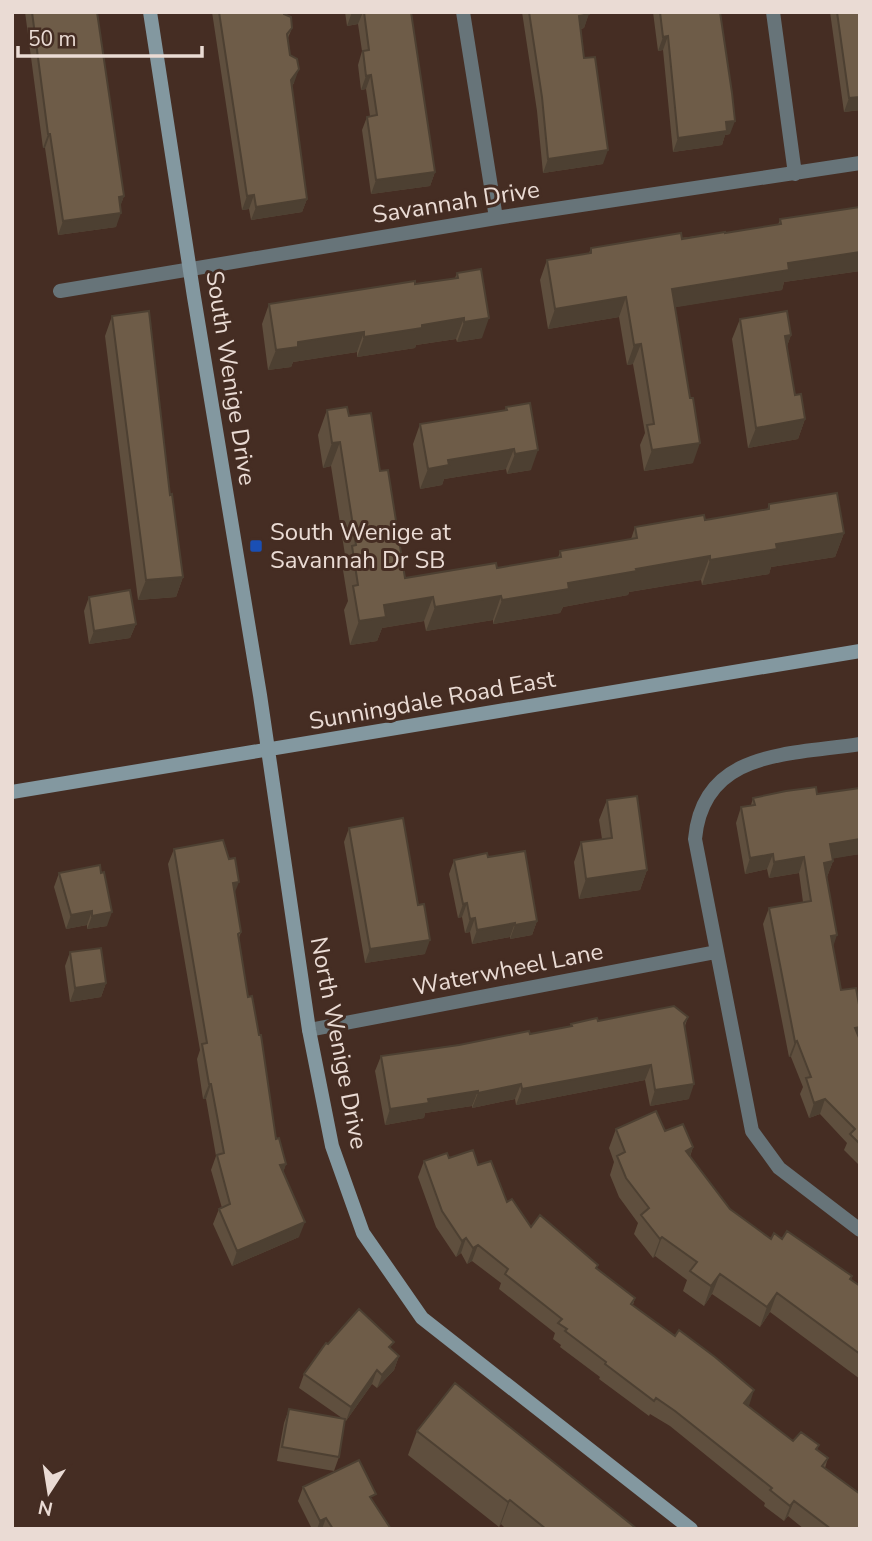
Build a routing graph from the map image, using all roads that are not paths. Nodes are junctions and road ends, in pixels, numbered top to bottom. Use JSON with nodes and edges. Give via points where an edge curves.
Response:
{"nodes":[{"id":1,"x":150,"y":12,"type":"edge"},
{"id":2,"x":463,"y":12,"type":"edge"},
{"id":3,"x":774,"y":12,"type":"edge"},
{"id":4,"x":860,"y":163,"type":"edge"},
{"id":5,"x":795,"y":174,"type":"junction"},
{"id":6,"x":496,"y":218,"type":"junction"},
{"id":7,"x":190,"y":270,"type":"junction"},
{"id":8,"x":60,"y":291,"type":"dead end"},
{"id":9,"x":860,"y":651,"type":"edge"},
{"id":10,"x":860,"y":744,"type":"edge"},
{"id":11,"x":268,"y":750,"type":"junction"},
{"id":12,"x":12,"y":792,"type":"edge"},
{"id":13,"x":716,"y":952,"type":"junction"},
{"id":14,"x":309,"y":1030,"type":"junction"},
{"id":15,"x":860,"y":1230,"type":"edge"},
{"id":16,"x":691,"y":1529,"type":"edge"}],
"edges":[{"from":1,"to":7,"type":"street","name":"South Wenige Drive"},
{"from":2,"to":6,"type":"street"},
{"from":3,"to":5,"type":"street"},
{"from":4,"to":5,"type":"street","name":"Savannah Drive"},
{"from":5,"to":6,"type":"street","name":"Savannah Drive"},
{"from":6,"to":7,"type":"street","name":"Savannah Drive"},
{"from":7,"to":8,"type":"street","name":"Savannah Drive"},
{"from":7,"to":11,"type":"street","name":"South Wenige Drive"},
{"from":9,"to":11,"type":"street","name":"Sunningdale Road East"},
{"from":10,"to":13,"type":"street","via":[[751,762],[729,773],[711,791],[699,814],[695,839]]},
{"from":11,"to":12,"type":"street","name":"Sunningdale Road East"},
{"from":11,"to":14,"type":"street","name":"North Wenige Drive"},
{"from":13,"to":14,"type":"street","name":"Waterwheel Lane"},
{"from":13,"to":15,"type":"street","via":[[752,1131],[779,1168]]},
{"from":14,"to":16,"type":"street","name":"North Wenige Drive","via":[[332,1146],[363,1233],[422,1318]]}]}
